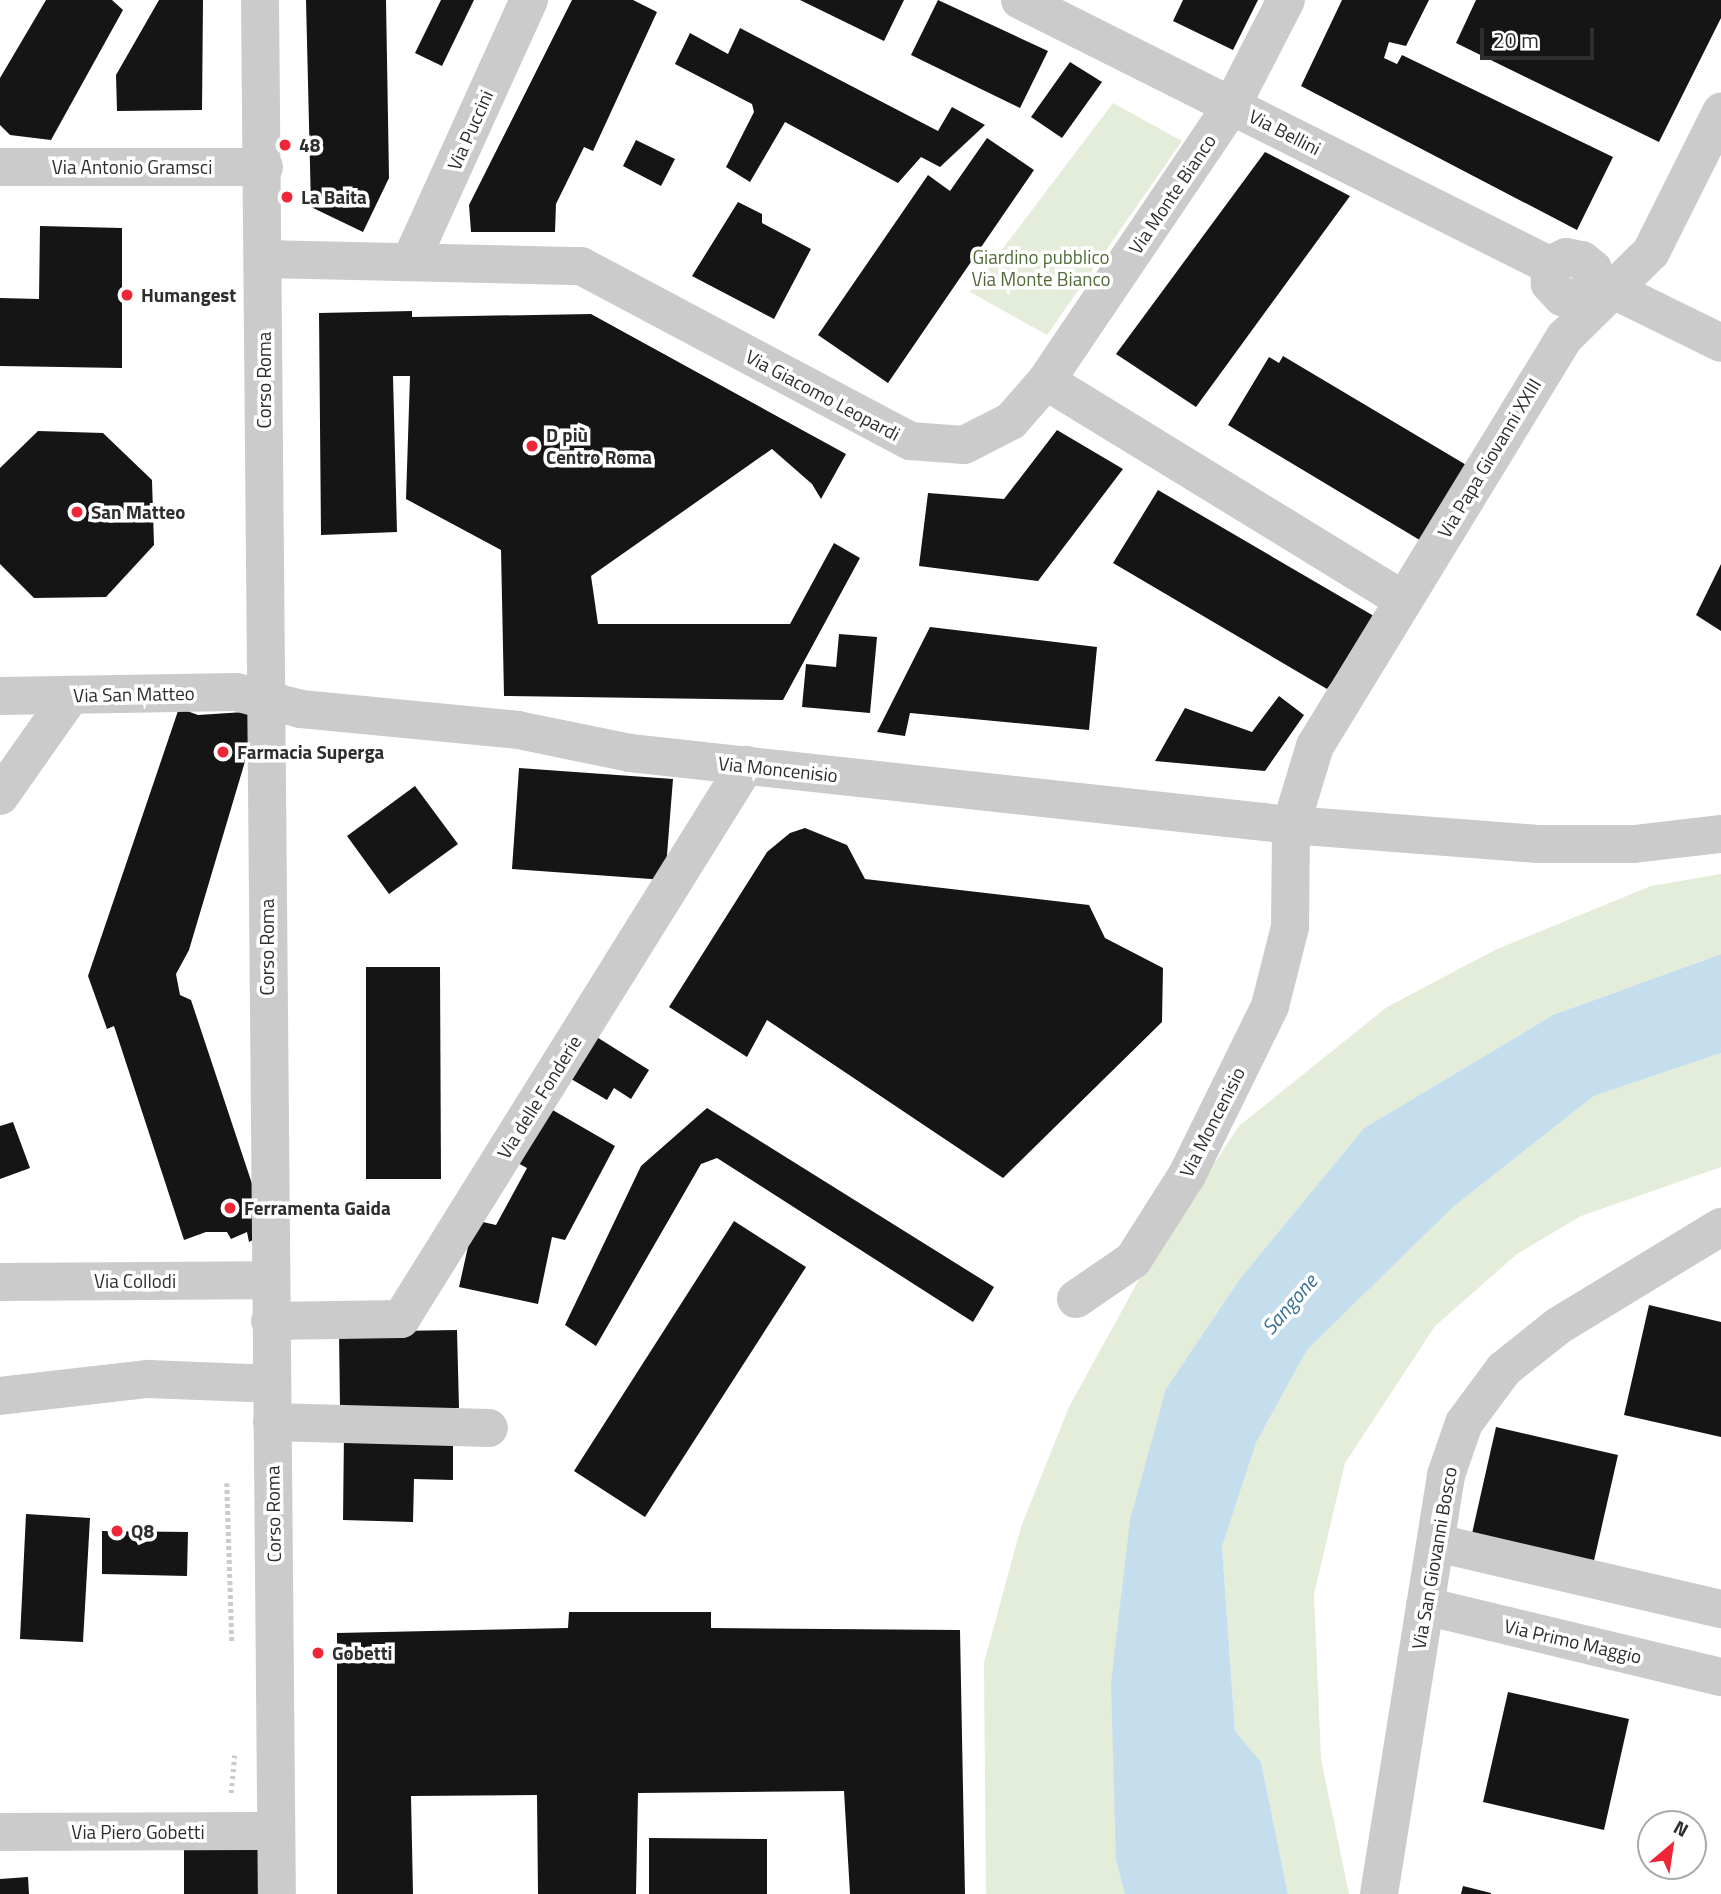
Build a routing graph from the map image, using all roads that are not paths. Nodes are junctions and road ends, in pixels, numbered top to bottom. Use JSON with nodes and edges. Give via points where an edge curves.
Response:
{"nodes":[{"id":1,"x":260,"y":0,"type":"edge"},
{"id":2,"x":529,"y":0,"type":"edge"},
{"id":3,"x":1020,"y":0,"type":"edge"},
{"id":4,"x":1286,"y":0,"type":"edge"},
{"id":5,"x":1232,"y":105,"type":"junction"},
{"id":6,"x":1721,"y":112,"type":"edge"},
{"id":7,"x":0,"y":167,"type":"edge"},
{"id":8,"x":264,"y":167,"type":"junction"},
{"id":9,"x":263,"y":259,"type":"junction"},
{"id":10,"x":411,"y":260,"type":"junction"},
{"id":11,"x":1603,"y":285,"type":"junction"},
{"id":12,"x":1721,"y":343,"type":"edge"},
{"id":13,"x":1046,"y":381,"type":"junction"},
{"id":14,"x":1403,"y":600,"type":"junction"},
{"id":15,"x":71,"y":695,"type":"junction"},
{"id":16,"x":0,"y":696,"type":"edge"},
{"id":17,"x":266,"y":701,"type":"junction"},
{"id":18,"x":746,"y":765,"type":"junction"},
{"id":19,"x":0,"y":796,"type":"edge"},
{"id":20,"x":1292,"y":825,"type":"junction"},
{"id":21,"x":1721,"y":834,"type":"edge"},
{"id":22,"x":1721,"y":1227,"type":"edge"},
{"id":23,"x":269,"y":1280,"type":"junction"},
{"id":24,"x":0,"y":1282,"type":"edge"},
{"id":25,"x":1076,"y":1299,"type":"dead end"},
{"id":26,"x":270,"y":1321,"type":"junction"},
{"id":27,"x":271,"y":1384,"type":"junction"},
{"id":28,"x":0,"y":1396,"type":"edge"},
{"id":29,"x":272,"y":1422,"type":"junction"},
{"id":30,"x":489,"y":1428,"type":"dead end"},
{"id":31,"x":1437,"y":1543,"type":"junction"},
{"id":32,"x":1425,"y":1606,"type":"junction"},
{"id":33,"x":1721,"y":1609,"type":"edge"},
{"id":34,"x":1721,"y":1677,"type":"edge"},
{"id":35,"x":276,"y":1831,"type":"junction"},
{"id":36,"x":0,"y":1832,"type":"edge"},
{"id":37,"x":277,"y":1894,"type":"edge"},
{"id":38,"x":1378,"y":1894,"type":"edge"}],
"edges":[{"from":1,"to":8,"type":"street","name":"Corso Roma"},
{"from":2,"to":10,"type":"street","name":"Via Puccini"},
{"from":3,"to":5,"type":"street","name":"Via Bellini"},
{"from":4,"to":5,"type":"street","name":"Via Monte Bianco"},
{"from":5,"to":11,"type":"street","name":"Via Bellini","via":[[1549,265],[1550,284],[1562,297],[1580,298]]},
{"from":5,"to":13,"type":"street","name":"Via Monte Bianco"},
{"from":6,"to":11,"type":"street","name":"Via Papa Giovanni XXIII","via":[[1651,252]]},
{"from":7,"to":8,"type":"street","name":"Via Antonio Gramsci"},
{"from":8,"to":9,"type":"street","name":"Corso Roma"},
{"from":9,"to":10,"type":"street","name":"Via Giacomo Leopardi"},
{"from":9,"to":17,"type":"street","name":"Corso Roma"},
{"from":10,"to":13,"type":"street","name":"Via Giacomo Leopardi","via":[[581,266],[910,441],[964,444],[983,438],[1012,421]]},
{"from":11,"to":12,"type":"street"},
{"from":11,"to":14,"type":"street","name":"Via Papa Giovanni XXIII","via":[[1536,380]]},
{"from":13,"to":14,"type":"street"},
{"from":14,"to":20,"type":"street","name":"Via Papa Giovanni XXIII","via":[[1315,746]]},
{"from":15,"to":16,"type":"street","name":"Via San Matteo"},
{"from":15,"to":17,"type":"street","name":"Via San Matteo","via":[[236,692]]},
{"from":15,"to":19,"type":"street"},
{"from":17,"to":18,"type":"street","name":"Via Moncenisio","via":[[518,730],[630,753]]},
{"from":17,"to":23,"type":"street","name":"Corso Roma"},
{"from":18,"to":20,"type":"street","name":"Via Moncenisio"},
{"from":18,"to":26,"type":"street","name":"Via delle Fonderie","via":[[401,1319]]},
{"from":20,"to":21,"type":"street","name":"Via Moncenisio","via":[[1537,844],[1634,844]]},
{"from":20,"to":25,"type":"street","name":"Via Moncenisio","via":[[1290,927],[1270,1006],[1187,1175],[1133,1261]]},
{"from":22,"to":31,"type":"street","name":"Via San Giovanni Bosco","via":[[1558,1326],[1504,1370],[1464,1423],[1446,1475]]},
{"from":23,"to":24,"type":"street","name":"Via Collodi"},
{"from":23,"to":26,"type":"street","name":"Corso Roma"},
{"from":26,"to":27,"type":"street","name":"Corso Roma"},
{"from":27,"to":28,"type":"street","via":[[148,1379]]},
{"from":27,"to":29,"type":"street","name":"Corso Roma"},
{"from":29,"to":30,"type":"street"},
{"from":29,"to":35,"type":"street","name":"Corso Roma"},
{"from":31,"to":32,"type":"street","name":"Via San Giovanni Bosco"},
{"from":31,"to":33,"type":"street"},
{"from":32,"to":34,"type":"street","name":"Via Primo Maggio"},
{"from":32,"to":38,"type":"street","name":"Via San Giovanni Bosco"},
{"from":35,"to":36,"type":"street","name":"Via Piero Gobetti"},
{"from":35,"to":37,"type":"street","name":"Corso Roma"}]}
